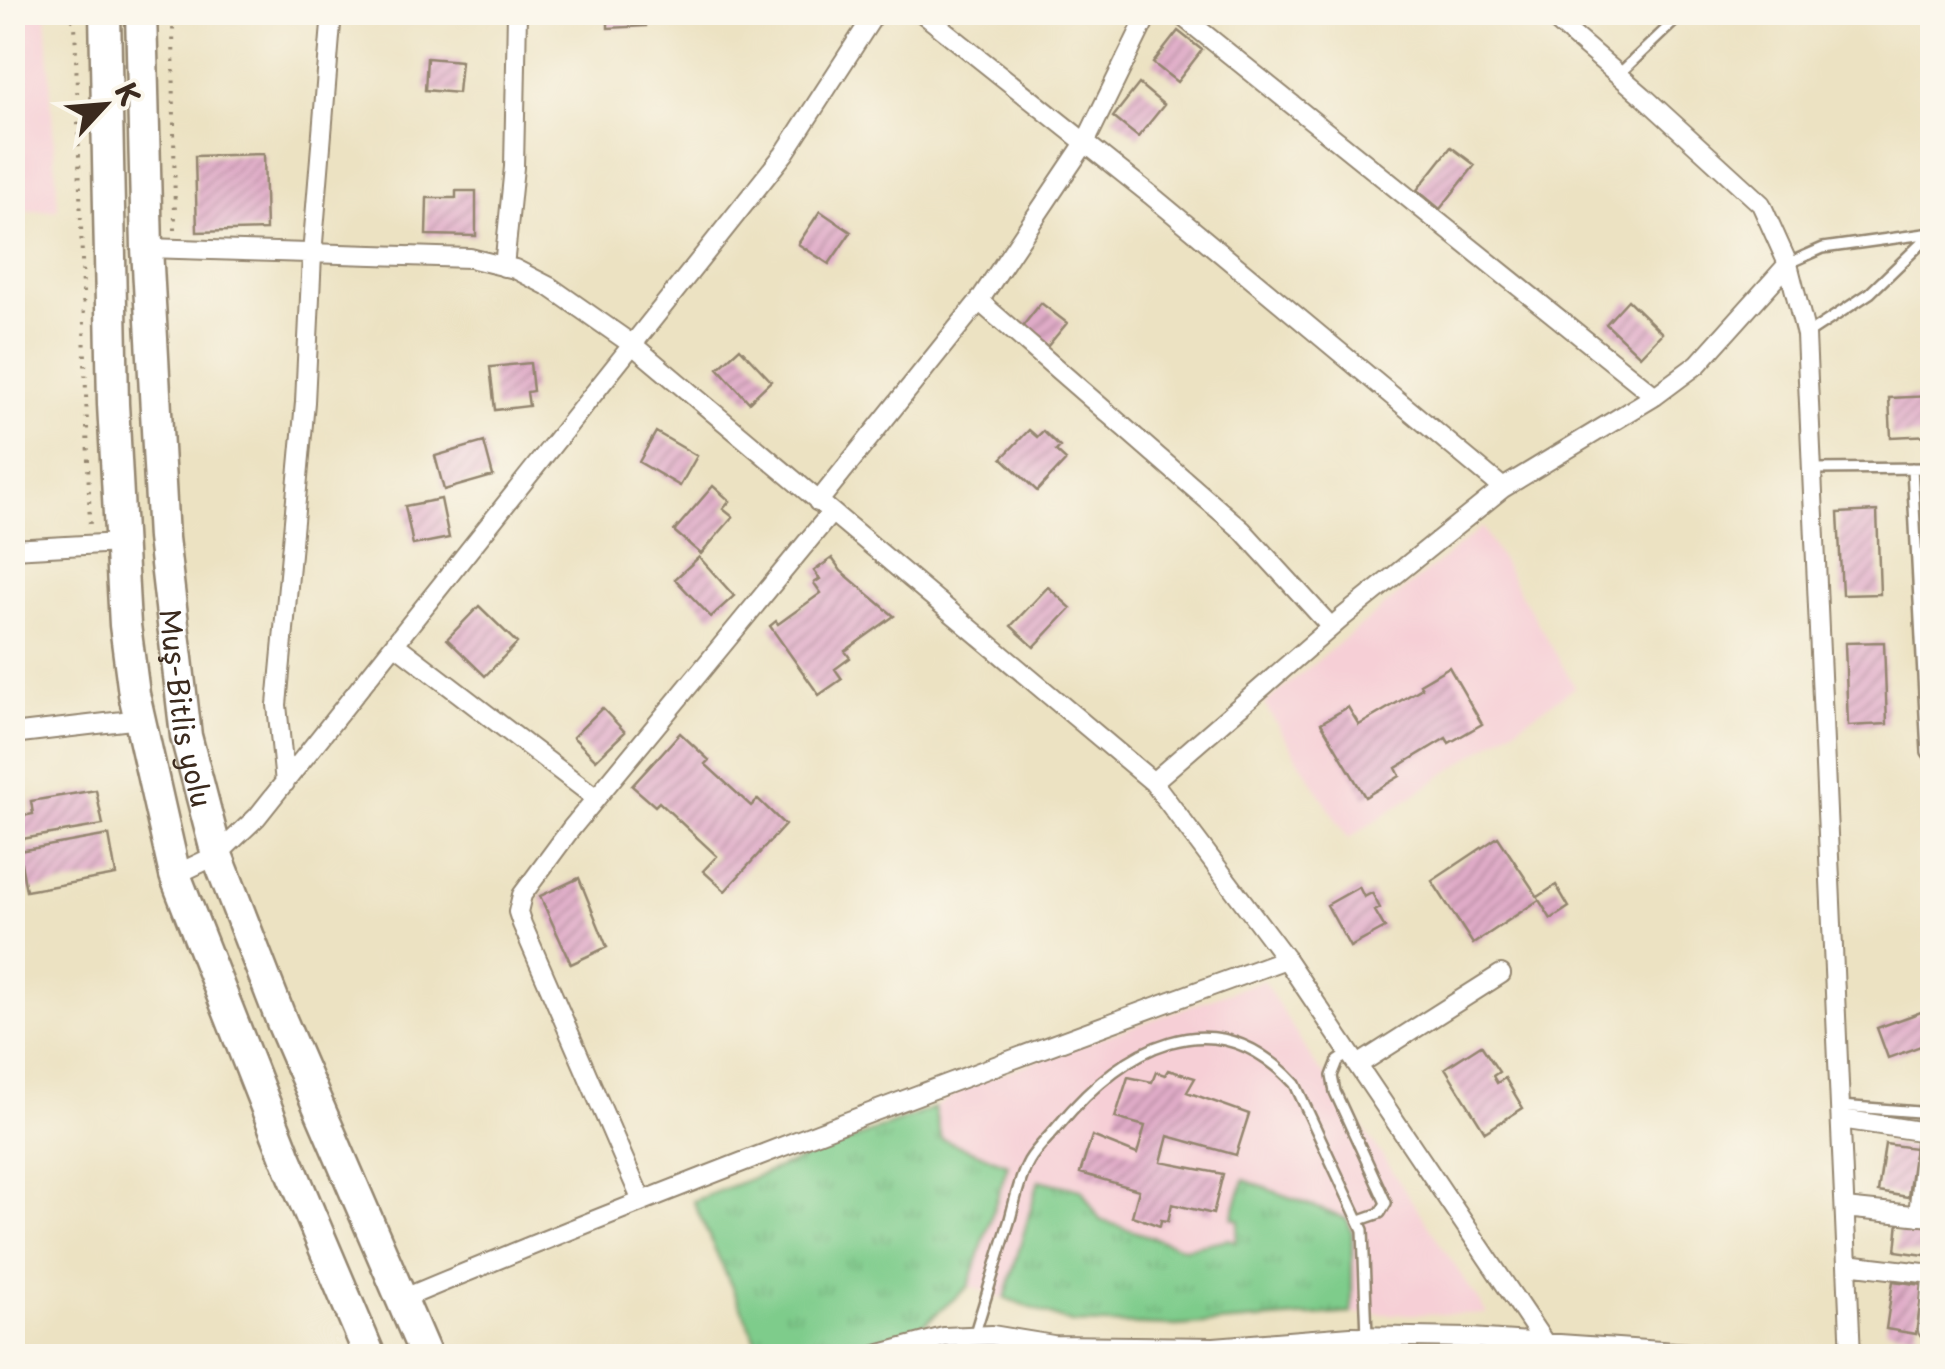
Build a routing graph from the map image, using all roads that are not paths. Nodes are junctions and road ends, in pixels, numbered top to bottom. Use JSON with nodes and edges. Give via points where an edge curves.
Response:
{"nodes":[{"id":1,"x":105,"y":12,"type":"edge"},
{"id":2,"x":141,"y":12,"type":"edge"},
{"id":3,"x":332,"y":12,"type":"edge"},
{"id":4,"x":517,"y":12,"type":"edge"},
{"id":5,"x":876,"y":12,"type":"edge"},
{"id":6,"x":921,"y":12,"type":"edge"},
{"id":7,"x":1149,"y":12,"type":"edge"},
{"id":8,"x":1177,"y":12,"type":"edge"},
{"id":9,"x":1546,"y":12,"type":"edge"},
{"id":10,"x":1684,"y":12,"type":"edge"},
{"id":11,"x":1618,"y":74,"type":"junction"},
{"id":12,"x":1085,"y":143,"type":"junction"},
{"id":13,"x":161,"y":249,"type":"junction"},
{"id":14,"x":312,"y":255,"type":"junction"},
{"id":15,"x":1788,"y":264,"type":"junction"},
{"id":16,"x":504,"y":266,"type":"junction"},
{"id":17,"x":978,"y":301,"type":"junction"},
{"id":18,"x":1806,"y":335,"type":"junction"},
{"id":19,"x":632,"y":345,"type":"junction"},
{"id":20,"x":1655,"y":396,"type":"junction"},
{"id":21,"x":1912,"y":468,"type":"junction"},
{"id":22,"x":1932,"y":468,"type":"edge"},
{"id":23,"x":1812,"y":470,"type":"junction"},
{"id":24,"x":1502,"y":488,"type":"junction"},
{"id":25,"x":825,"y":508,"type":"junction"},
{"id":26,"x":106,"y":544,"type":"junction"},
{"id":27,"x":12,"y":550,"type":"edge"},
{"id":28,"x":1331,"y":627,"type":"junction"},
{"id":29,"x":396,"y":645,"type":"junction"},
{"id":30,"x":140,"y":718,"type":"junction"},
{"id":31,"x":12,"y":734,"type":"edge"},
{"id":32,"x":1932,"y":759,"type":"edge"},
{"id":33,"x":1153,"y":782,"type":"junction"},
{"id":34,"x":285,"y":783,"type":"junction"},
{"id":35,"x":596,"y":798,"type":"junction"},
{"id":36,"x":217,"y":855,"type":"junction"},
{"id":37,"x":176,"y":875,"type":"junction"},
{"id":38,"x":1286,"y":959,"type":"junction"},
{"id":39,"x":1501,"y":974,"type":"dead end"},
{"id":40,"x":1354,"y":1059,"type":"junction"},
{"id":41,"x":1840,"y":1112,"type":"junction"},
{"id":42,"x":1932,"y":1112,"type":"edge"},
{"id":43,"x":1929,"y":1133,"type":"edge"},
{"id":44,"x":641,"y":1199,"type":"junction"},
{"id":45,"x":1844,"y":1208,"type":"junction"},
{"id":46,"x":1925,"y":1216,"type":"edge"},
{"id":47,"x":1360,"y":1220,"type":"junction"},
{"id":48,"x":1847,"y":1264,"type":"junction"},
{"id":49,"x":1932,"y":1276,"type":"edge"},
{"id":50,"x":402,"y":1299,"type":"junction"},
{"id":51,"x":1928,"y":1330,"type":"dead end"},
{"id":52,"x":974,"y":1336,"type":"junction"},
{"id":53,"x":1366,"y":1336,"type":"junction"},
{"id":54,"x":1546,"y":1345,"type":"junction"},
{"id":55,"x":928,"y":1349,"type":"edge"},
{"id":56,"x":1289,"y":1349,"type":"edge"},
{"id":57,"x":1517,"y":1349,"type":"edge"},
{"id":58,"x":370,"y":1356,"type":"edge"},
{"id":59,"x":426,"y":1356,"type":"edge"},
{"id":60,"x":873,"y":1356,"type":"edge"},
{"id":61,"x":1734,"y":1356,"type":"edge"},
{"id":62,"x":1851,"y":1356,"type":"edge"}],
"edges":[{"from":1,"to":26,"type":"highway","name":"Muş-Bitlis yolu","via":[[113,404]]},
{"from":2,"to":13,"type":"highway","name":"Muş-Bitlis yolu"},
{"from":3,"to":14,"type":"street"},
{"from":4,"to":16,"type":"street"},
{"from":5,"to":19,"type":"street","via":[[784,154]]},
{"from":6,"to":12,"type":"street"},
{"from":7,"to":12,"type":"street"},
{"from":8,"to":20,"type":"street"},
{"from":9,"to":11,"type":"street"},
{"from":10,"to":11,"type":"lane"},
{"from":11,"to":15,"type":"street","via":[[1760,204]]},
{"from":12,"to":17,"type":"street"},
{"from":12,"to":24,"type":"street"},
{"from":13,"to":14,"type":"street"},
{"from":13,"to":36,"type":"highway","name":"Muş-Bitlis yolu","via":[[165,557],[186,736]]},
{"from":14,"to":16,"type":"street","via":[[470,258]]},
{"from":14,"to":34,"type":"street","via":[[278,705]]},
{"from":15,"to":18,"type":"street"},
{"from":15,"to":18,"type":"lane","via":[[1823,248],[1932,233],[1870,293]]},
{"from":15,"to":20,"type":"street","via":[[1698,364]]},
{"from":16,"to":19,"type":"street","via":[[550,287]]},
{"from":17,"to":25,"type":"street"},
{"from":17,"to":28,"type":"street","via":[[1242,530]]},
{"from":18,"to":23,"type":"street"},
{"from":19,"to":25,"type":"street"},
{"from":19,"to":29,"type":"street"},
{"from":20,"to":24,"type":"street"},
{"from":21,"to":22,"type":"lane"},
{"from":21,"to":23,"type":"lane"},
{"from":21,"to":32,"type":"lane"},
{"from":23,"to":41,"type":"street"},
{"from":24,"to":28,"type":"street"},
{"from":25,"to":33,"type":"street"},
{"from":25,"to":35,"type":"street"},
{"from":26,"to":27,"type":"street"},
{"from":26,"to":30,"type":"highway","name":"Muş-Bitlis yolu"},
{"from":28,"to":33,"type":"street"},
{"from":29,"to":34,"type":"street"},
{"from":29,"to":35,"type":"street"},
{"from":30,"to":31,"type":"street"},
{"from":30,"to":37,"type":"highway","name":"Muş-Bitlis yolu"},
{"from":33,"to":38,"type":"street"},
{"from":34,"to":36,"type":"street"},
{"from":35,"to":44,"type":"street","via":[[522,895],[518,912]]},
{"from":36,"to":37,"type":"street"},
{"from":36,"to":50,"type":"highway","name":"Muş-Bitlis yolu"},
{"from":37,"to":58,"type":"highway","name":"Muş-Bitlis yolu"},
{"from":38,"to":40,"type":"street"},
{"from":38,"to":44,"type":"street"},
{"from":39,"to":40,"type":"street"},
{"from":40,"to":47,"type":"lane","via":[[1338,1060],[1333,1084],[1386,1203],[1380,1213]]},
{"from":40,"to":54,"type":"street"},
{"from":41,"to":42,"type":"lane"},
{"from":41,"to":43,"type":"street"},
{"from":41,"to":45,"type":"street"},
{"from":43,"to":46,"type":"street"},
{"from":44,"to":50,"type":"street"},
{"from":45,"to":46,"type":"street"},
{"from":45,"to":48,"type":"street"},
{"from":47,"to":52,"type":"lane","via":[[1295,1084],[1277,1064],[1248,1046],[1179,1038],[1106,1077],[1029,1160]]},
{"from":47,"to":53,"type":"lane"},
{"from":48,"to":49,"type":"street"},
{"from":48,"to":62,"type":"street"},
{"from":49,"to":51,"type":"street"},
{"from":50,"to":59,"type":"highway","name":"Muş-Bitlis yolu"},
{"from":52,"to":55,"type":"street"},
{"from":52,"to":56,"type":"street"},
{"from":53,"to":56,"type":"street"},
{"from":53,"to":57,"type":"street","via":[[1471,1338]]},
{"from":54,"to":57,"type":"street"},
{"from":54,"to":61,"type":"street"},
{"from":55,"to":60,"type":"street"}]}
